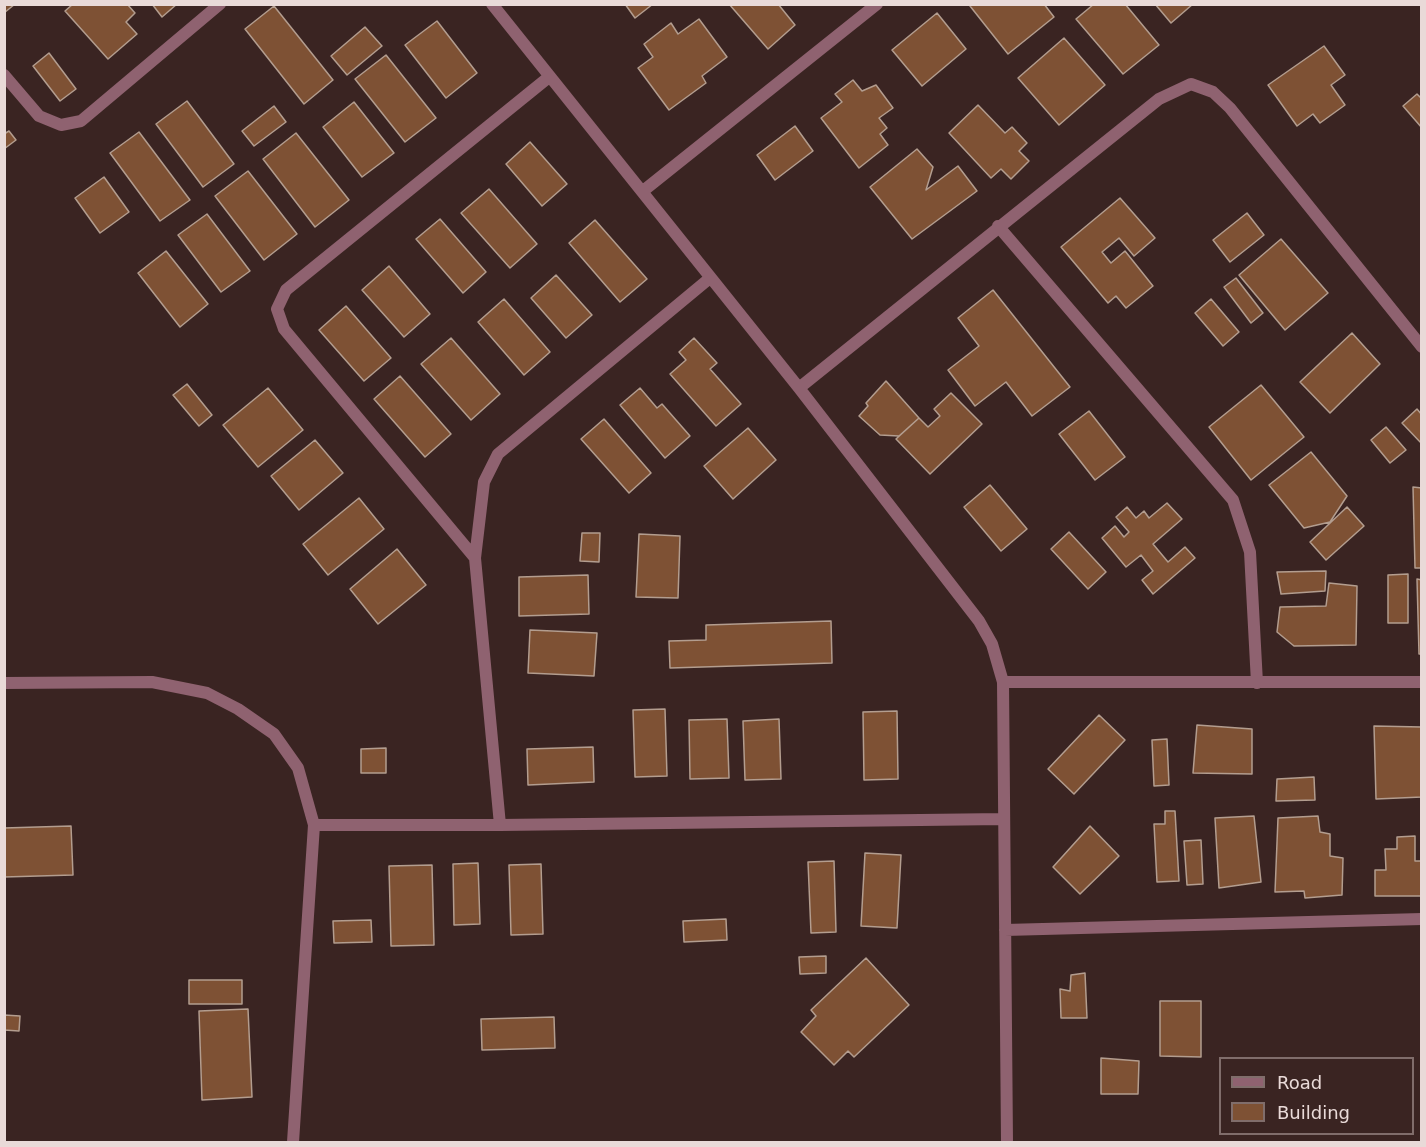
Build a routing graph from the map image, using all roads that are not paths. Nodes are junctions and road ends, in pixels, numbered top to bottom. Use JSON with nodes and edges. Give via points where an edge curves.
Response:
{"nodes":[{"id":1,"x":220,"y":4,"type":"edge"},
{"id":2,"x":492,"y":4,"type":"edge"},
{"id":3,"x":877,"y":4,"type":"edge"},
{"id":4,"x":4,"y":75,"type":"edge"},
{"id":5,"x":549,"y":77,"type":"junction"},
{"id":6,"x":643,"y":191,"type":"junction"},
{"id":7,"x":998,"y":226,"type":"junction"},
{"id":8,"x":711,"y":278,"type":"junction"},
{"id":9,"x":1422,"y":347,"type":"edge"},
{"id":10,"x":799,"y":388,"type":"junction"},
{"id":11,"x":475,"y":558,"type":"junction"},
{"id":12,"x":1003,"y":682,"type":"junction"},
{"id":13,"x":1422,"y":682,"type":"edge"},
{"id":14,"x":4,"y":683,"type":"edge"},
{"id":15,"x":1257,"y":683,"type":"junction"},
{"id":16,"x":1004,"y":819,"type":"junction"},
{"id":17,"x":314,"y":825,"type":"junction"},
{"id":18,"x":500,"y":825,"type":"junction"},
{"id":19,"x":1422,"y":919,"type":"edge"},
{"id":20,"x":1005,"y":930,"type":"junction"},
{"id":21,"x":293,"y":1143,"type":"edge"},
{"id":22,"x":1007,"y":1143,"type":"edge"}],
"edges":[{"from":1,"to":4,"type":"street","via":[[81,121],[62,124],[39,116]]},
{"from":2,"to":5,"type":"street"},
{"from":3,"to":6,"type":"street"},
{"from":5,"to":6,"type":"street"},
{"from":5,"to":11,"type":"street","via":[[286,290],[277,309],[284,329]]},
{"from":6,"to":8,"type":"street"},
{"from":7,"to":9,"type":"street","via":[[1160,99],[1191,84],[1213,92],[1230,108]]},
{"from":7,"to":10,"type":"street"},
{"from":7,"to":15,"type":"street","via":[[1233,500],[1250,552]]},
{"from":8,"to":10,"type":"street"},
{"from":8,"to":11,"type":"street","via":[[498,454],[484,482]]},
{"from":10,"to":12,"type":"street","via":[[979,621],[992,644]]},
{"from":11,"to":18,"type":"street"},
{"from":12,"to":15,"type":"street"},
{"from":12,"to":16,"type":"street"},
{"from":13,"to":15,"type":"street"},
{"from":14,"to":17,"type":"street","via":[[152,682],[207,693],[274,734],[298,768]]},
{"from":16,"to":18,"type":"street"},
{"from":16,"to":20,"type":"street"},
{"from":17,"to":18,"type":"street"},
{"from":17,"to":21,"type":"street"},
{"from":19,"to":20,"type":"street"},
{"from":20,"to":22,"type":"street"}]}
